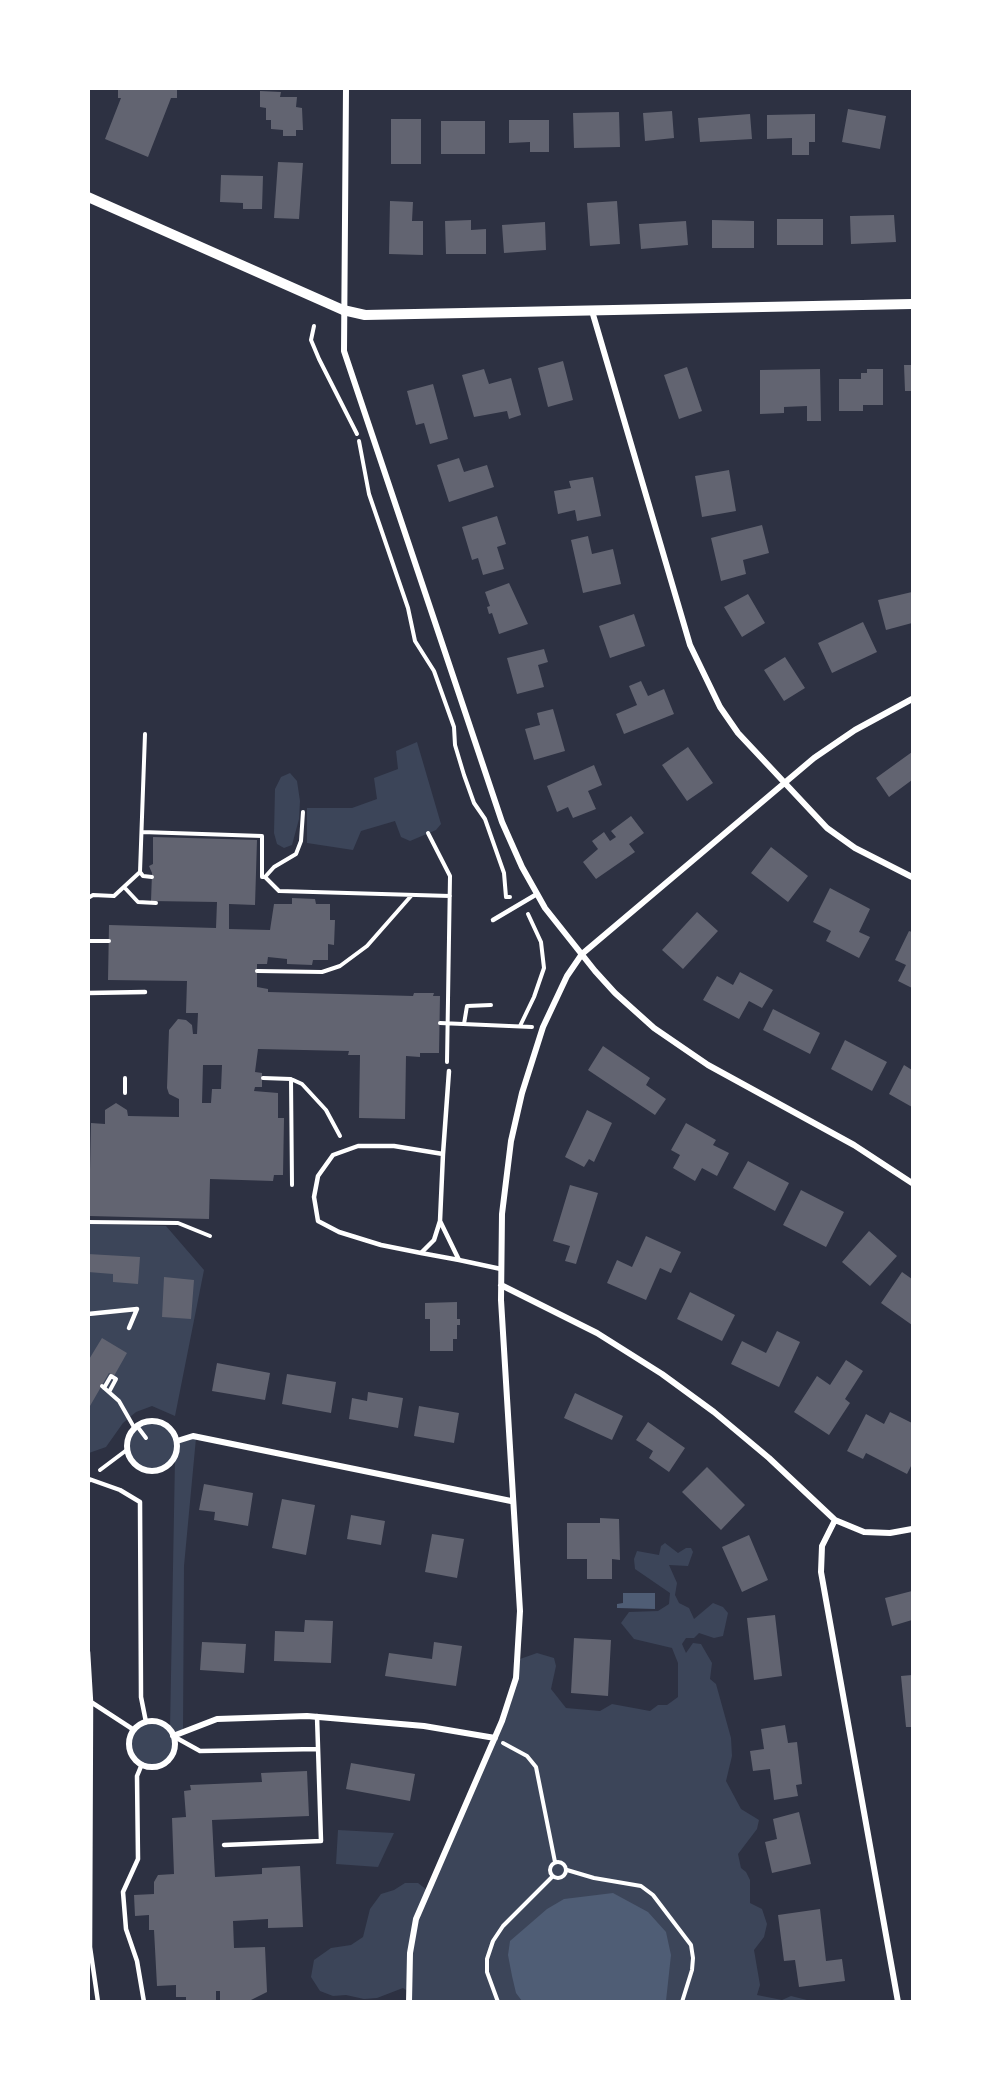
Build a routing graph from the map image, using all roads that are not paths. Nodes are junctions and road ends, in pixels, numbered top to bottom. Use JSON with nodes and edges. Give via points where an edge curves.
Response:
{"nodes":[{"id":1,"x":346,"y":88,"type":"edge"},
{"id":2,"x":88,"y":197,"type":"edge"},
{"id":3,"x":912,"y":304,"type":"edge"},
{"id":4,"x":343,"y":310,"type":"junction"},
{"id":5,"x":592,"y":311,"type":"junction"},
{"id":6,"x":912,"y":699,"type":"edge"},
{"id":7,"x":783,"y":784,"type":"junction"},
{"id":8,"x":912,"y":877,"type":"edge"},
{"id":9,"x":537,"y":894,"type":"junction"},
{"id":10,"x":494,"y":920,"type":"dead end"},
{"id":11,"x":582,"y":954,"type":"junction"},
{"id":12,"x":88,"y":993,"type":"edge"},
{"id":13,"x":145,"y":993,"type":"dead end"},
{"id":14,"x":449,"y":1071,"type":"road end"},
{"id":15,"x":443,"y":1154,"type":"junction"},
{"id":16,"x":912,"y":1183,"type":"edge"},
{"id":17,"x":440,"y":1221,"type":"junction"},
{"id":18,"x":422,"y":1253,"type":"junction"},
{"id":19,"x":459,"y":1260,"type":"junction"},
{"id":20,"x":501,"y":1269,"type":"junction"},
{"id":21,"x":501,"y":1285,"type":"junction"},
{"id":22,"x":88,"y":1314,"type":"edge"},
{"id":23,"x":129,"y":1328,"type":"dead end"},
{"id":24,"x":177,"y":1441,"type":"junction"},
{"id":25,"x":89,"y":1480,"type":"edge"},
{"id":26,"x":511,"y":1501,"type":"junction"},
{"id":27,"x":835,"y":1520,"type":"junction"},
{"id":28,"x":912,"y":1529,"type":"edge"},
{"id":29,"x":88,"y":1652,"type":"edge"},
{"id":30,"x":91,"y":1702,"type":"junction"},
{"id":31,"x":317,"y":1716,"type":"junction"},
{"id":32,"x":146,"y":1722,"type":"junction"},
{"id":33,"x":134,"y":1730,"type":"junction"},
{"id":34,"x":173,"y":1736,"type":"junction"},
{"id":35,"x":495,"y":1738,"type":"junction"},
{"id":36,"x":318,"y":1749,"type":"junction"},
{"id":37,"x":142,"y":1764,"type":"junction"},
{"id":38,"x":224,"y":1845,"type":"dead end"},
{"id":39,"x":98,"y":2001,"type":"edge"},
{"id":40,"x":144,"y":2001,"type":"edge"},
{"id":41,"x":409,"y":2001,"type":"edge"},
{"id":42,"x":898,"y":2001,"type":"edge"}],
"edges":[{"from":1,"to":4,"type":"street"},
{"from":2,"to":4,"type":"street"},
{"from":3,"to":5,"type":"street"},
{"from":4,"to":5,"type":"street","via":[[380,316]]},
{"from":4,"to":9,"type":"street","via":[[345,354],[502,822]]},
{"from":5,"to":7,"type":"street","via":[[690,645],[738,733]]},
{"from":6,"to":7,"type":"street","via":[[855,730]]},
{"from":7,"to":8,"type":"street","via":[[827,828],[855,848]]},
{"from":7,"to":11,"type":"street"},
{"from":9,"to":10,"type":"lane"},
{"from":9,"to":11,"type":"street"},
{"from":11,"to":16,"type":"street","via":[[615,993],[677,1045],[854,1145]]},
{"from":11,"to":20,"type":"street","via":[[549,1013],[522,1093],[506,1174]]},
{"from":12,"to":13,"type":"lane"},
{"from":14,"to":15,"type":"lane"},
{"from":15,"to":17,"type":"lane"},
{"from":15,"to":18,"type":"lane","via":[[394,1146],[358,1146],[333,1155],[318,1176],[314,1197],[318,1221],[374,1243]]},
{"from":17,"to":18,"type":"lane","via":[[434,1240]]},
{"from":17,"to":19,"type":"lane"},
{"from":18,"to":19,"type":"lane"},
{"from":19,"to":20,"type":"lane"},
{"from":20,"to":21,"type":"street"},
{"from":21,"to":26,"type":"street"},
{"from":21,"to":27,"type":"street","via":[[597,1333],[662,1374],[769,1458]]},
{"from":22,"to":23,"type":"lane","via":[[137,1309]]},
{"from":24,"to":24,"type":"street","via":[[161,1423],[144,1423],[128,1440],[128,1449],[139,1468],[154,1471],[163,1469],[175,1458]]},
{"from":24,"to":26,"type":"street","via":[[193,1436]]},
{"from":25,"to":32,"type":"lane","via":[[120,1490],[140,1502],[141,1697]]},
{"from":26,"to":35,"type":"street","via":[[520,1642],[512,1694]]},
{"from":27,"to":28,"type":"street","via":[[876,1533]]},
{"from":27,"to":42,"type":"street","via":[[822,1546],[821,1572]]},
{"from":29,"to":30,"type":"lane"},
{"from":30,"to":33,"type":"lane"},
{"from":30,"to":39,"type":"lane","via":[[90,1947]]},
{"from":31,"to":34,"type":"street","via":[[217,1719]]},
{"from":31,"to":35,"type":"street","via":[[424,1726]]},
{"from":31,"to":36,"type":"lane"},
{"from":32,"to":33,"type":"street"},
{"from":32,"to":34,"type":"street","via":[[165,1725]]},
{"from":33,"to":37,"type":"street","via":[[130,1749]]},
{"from":34,"to":36,"type":"lane","via":[[200,1751]]},
{"from":34,"to":37,"type":"street","via":[[174,1751],[164,1763]]},
{"from":35,"to":41,"type":"street","via":[[416,1919],[410,1953]]},
{"from":36,"to":38,"type":"lane","via":[[321,1841]]},
{"from":37,"to":40,"type":"lane","via":[[136,1776],[138,1859],[123,1892],[126,1929]]}]}
